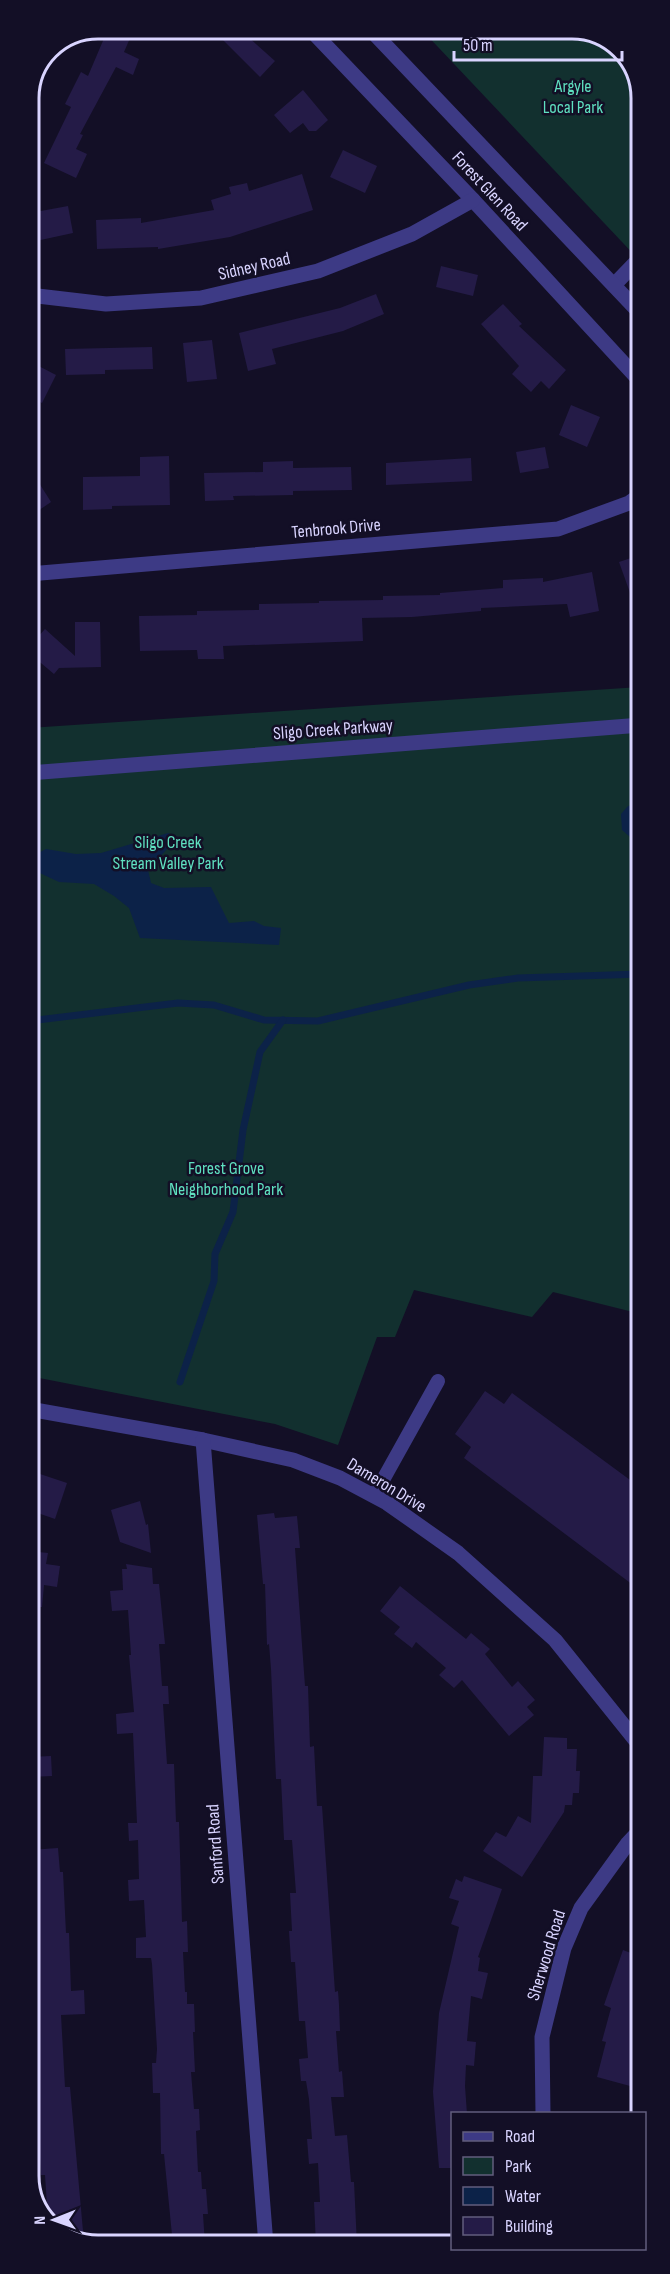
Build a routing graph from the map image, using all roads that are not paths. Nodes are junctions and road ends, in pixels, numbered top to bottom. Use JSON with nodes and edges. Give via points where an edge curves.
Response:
{"nodes":[{"id":1,"x":320,"y":39,"type":"edge"},
{"id":2,"x":380,"y":39,"type":"edge"},
{"id":3,"x":473,"y":200,"type":"junction"},
{"id":4,"x":631,"y":267,"type":"edge"},
{"id":5,"x":614,"y":285,"type":"junction"},
{"id":6,"x":39,"y":296,"type":"edge"},
{"id":7,"x":631,"y":303,"type":"edge"},
{"id":8,"x":631,"y":371,"type":"edge"},
{"id":9,"x":631,"y":502,"type":"edge"},
{"id":10,"x":39,"y":573,"type":"edge"},
{"id":11,"x":631,"y":726,"type":"edge"},
{"id":12,"x":39,"y":772,"type":"edge"},
{"id":13,"x":438,"y":1381,"type":"dead end"},
{"id":14,"x":39,"y":1410,"type":"edge"},
{"id":15,"x":203,"y":1440,"type":"junction"},
{"id":16,"x":374,"y":1496,"type":"junction"},
{"id":17,"x":631,"y":1735,"type":"edge"},
{"id":18,"x":631,"y":1840,"type":"edge"},
{"id":19,"x":543,"y":2112,"type":"edge"},
{"id":20,"x":265,"y":2235,"type":"edge"}],
"edges":[{"from":1,"to":3,"type":"street","name":"Forest Glen Road"},
{"from":2,"to":5,"type":"street","name":"Forest Glen Road"},
{"from":3,"to":6,"type":"street","name":"Sidney Road","via":[[412,234],[318,271],[201,298],[106,304]]},
{"from":3,"to":8,"type":"street","name":"Forest Glen Road"},
{"from":4,"to":5,"type":"street"},
{"from":5,"to":7,"type":"street","name":"Forest Glen Road"},
{"from":9,"to":10,"type":"street","name":"Tenbrook Drive","via":[[558,529]]},
{"from":11,"to":12,"type":"street","name":"Sligo Creek Parkway"},
{"from":13,"to":16,"type":"lane"},
{"from":14,"to":15,"type":"street","name":"Dameron Drive"},
{"from":15,"to":16,"type":"street","name":"Dameron Drive","via":[[293,1460]]},
{"from":15,"to":20,"type":"street","name":"Sanford Road"},
{"from":16,"to":17,"type":"street","name":"Dameron Drive","via":[[458,1553],[555,1640]]},
{"from":18,"to":19,"type":"street","name":"Sherwood Road","via":[[581,1908],[564,1948],[542,2037]]}]}
